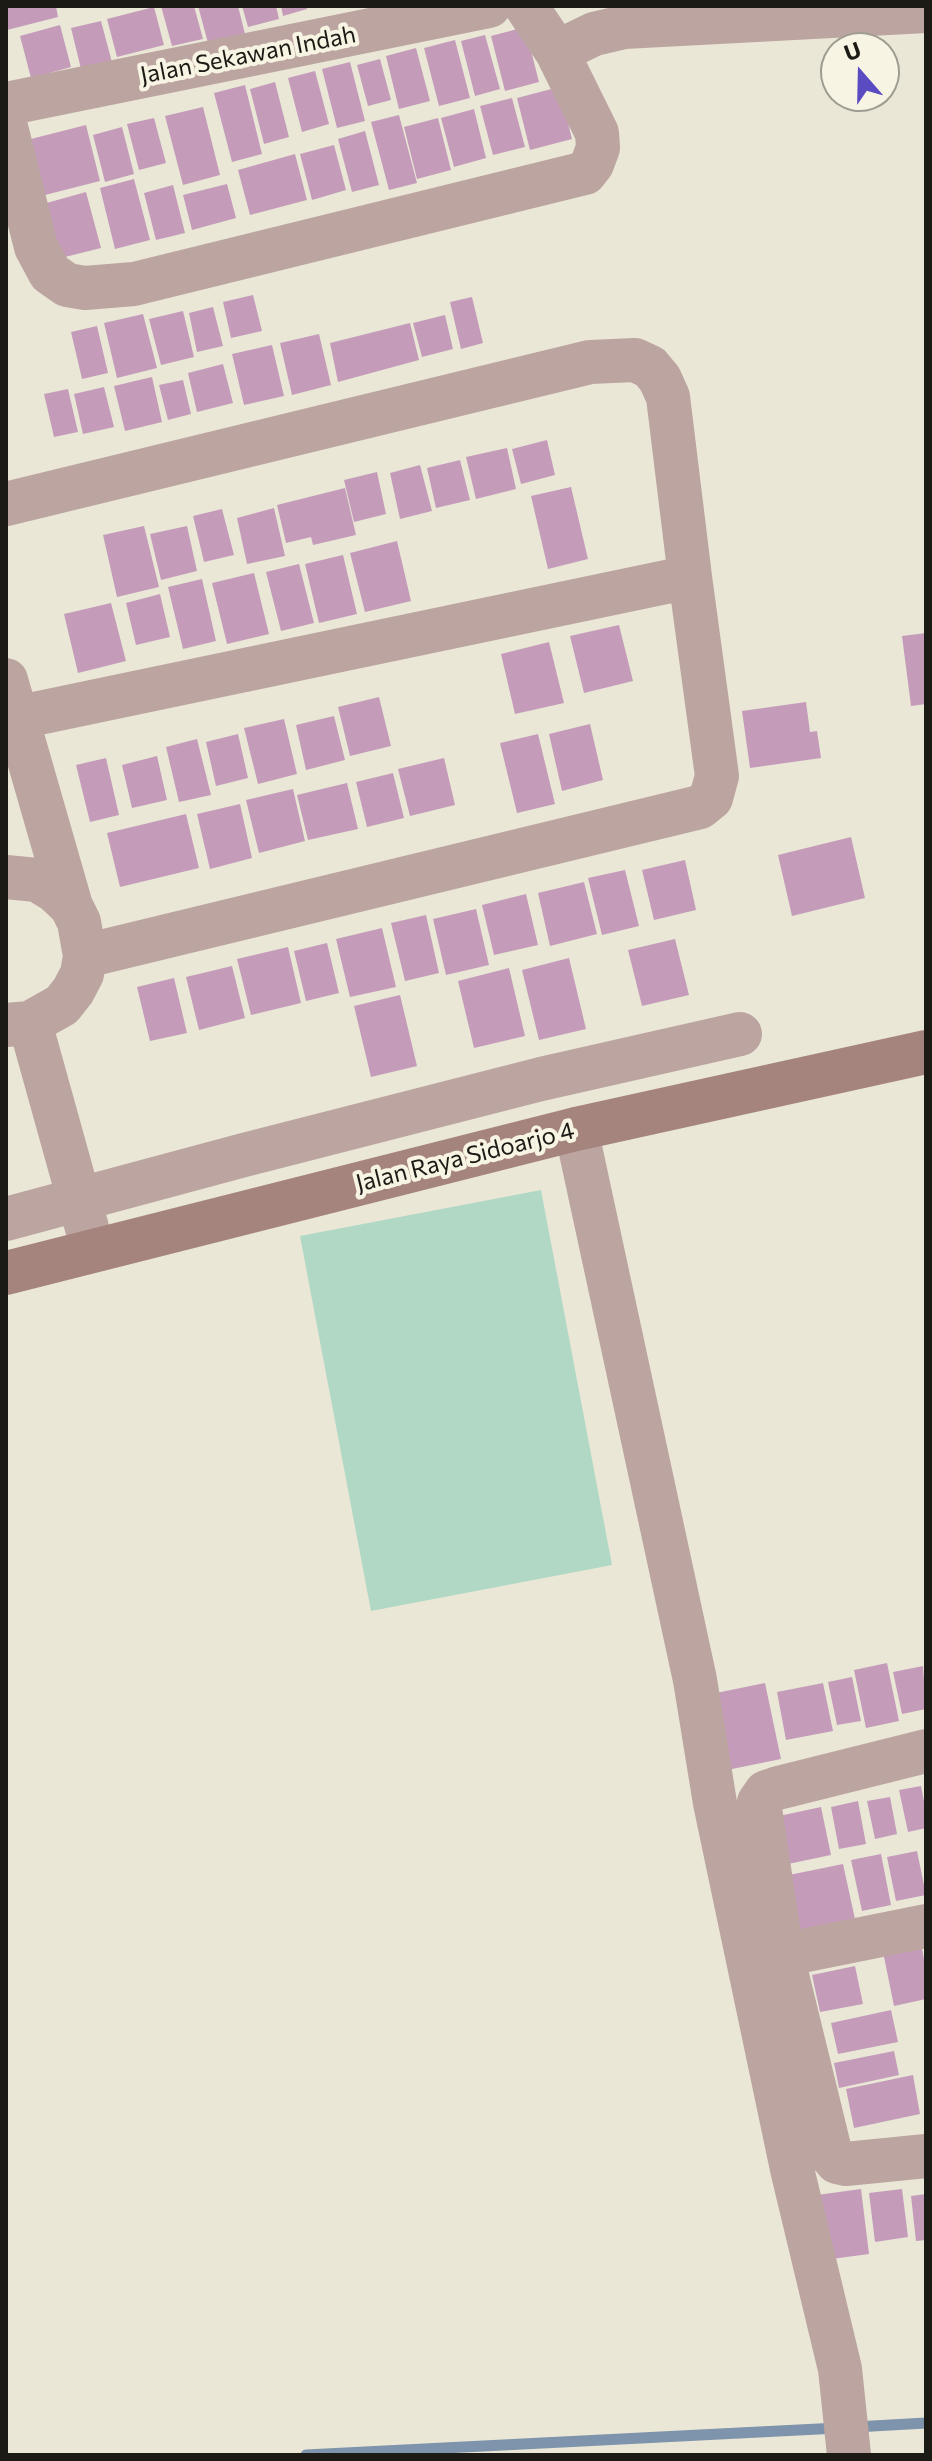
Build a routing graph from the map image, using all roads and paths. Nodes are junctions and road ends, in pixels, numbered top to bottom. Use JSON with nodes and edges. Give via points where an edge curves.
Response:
{"nodes":[{"id":1,"x":489,"y":6,"type":"edge"},
{"id":2,"x":526,"y":6,"type":"edge"},
{"id":3,"x":926,"y":11,"type":"edge"},
{"id":4,"x":592,"y":38,"type":"junction"},
{"id":5,"x":6,"y":104,"type":"edge"},
{"id":6,"x":6,"y":127,"type":"edge"},
{"id":7,"x":6,"y":504,"type":"edge"},
{"id":8,"x":690,"y":577,"type":"junction"},
{"id":9,"x":11,"y":699,"type":"edge"},
{"id":10,"x":6,"y":877,"type":"edge"},
{"id":11,"x":71,"y":906,"type":"junction"},
{"id":12,"x":85,"y":956,"type":"junction"},
{"id":13,"x":18,"y":1024,"type":"edge"},
{"id":14,"x":740,"y":1034,"type":"dead end"},
{"id":15,"x":926,"y":1052,"type":"edge"},
{"id":16,"x":576,"y":1129,"type":"junction"},
{"id":17,"x":79,"y":1201,"type":"junction"},
{"id":18,"x":6,"y":1219,"type":"edge"},
{"id":19,"x":93,"y":1250,"type":"junction"},
{"id":20,"x":6,"y":1273,"type":"edge"},
{"id":21,"x":926,"y":1751,"type":"edge"},
{"id":22,"x":926,"y":1926,"type":"edge"},
{"id":23,"x":766,"y":1960,"type":"junction"},
{"id":24,"x":926,"y":2156,"type":"edge"},
{"id":25,"x":849,"y":2441,"type":"edge"}],
"edges":[{"from":1,"to":5,"type":"street","name":"Jalan Sekawan Indah"},
{"from":2,"to":4,"type":"street"},
{"from":3,"to":4,"type":"street"},
{"from":4,"to":6,"type":"street","via":[[598,148],[585,173],[134,284],[85,288],[67,285],[50,273],[36,247]]},
{"from":7,"to":8,"type":"street","via":[[590,362],[635,360],[650,367],[668,397]]},
{"from":8,"to":9,"type":"street"},
{"from":8,"to":12,"type":"street","via":[[717,776],[711,798],[700,807]]},
{"from":9,"to":11,"type":"street"},
{"from":10,"to":11,"type":"street","via":[[37,880]]},
{"from":11,"to":12,"type":"street"},
{"from":12,"to":13,"type":"street","via":[[82,974],[62,1005]]},
{"from":13,"to":17,"type":"street"},
{"from":14,"to":17,"type":"street","via":[[541,1079]]},
{"from":15,"to":16,"type":"street","name":"Jalan Raya Sidoarjo 4"},
{"from":16,"to":19,"type":"street","name":"Jalan Raya Sidoarjo 4"},
{"from":16,"to":23,"type":"street","via":[[692,1664],[715,1803]]},
{"from":17,"to":18,"type":"street"},
{"from":17,"to":19,"type":"street"},
{"from":19,"to":20,"type":"street","name":"Jalan Raya Sidoarjo 4"},
{"from":21,"to":23,"type":"street","via":[[766,1792],[759,1802]]},
{"from":22,"to":23,"type":"street"},
{"from":23,"to":24,"type":"street","via":[[831,2155],[846,2164]]},
{"from":23,"to":25,"type":"street","via":[[792,2169],[840,2369]]}]}
